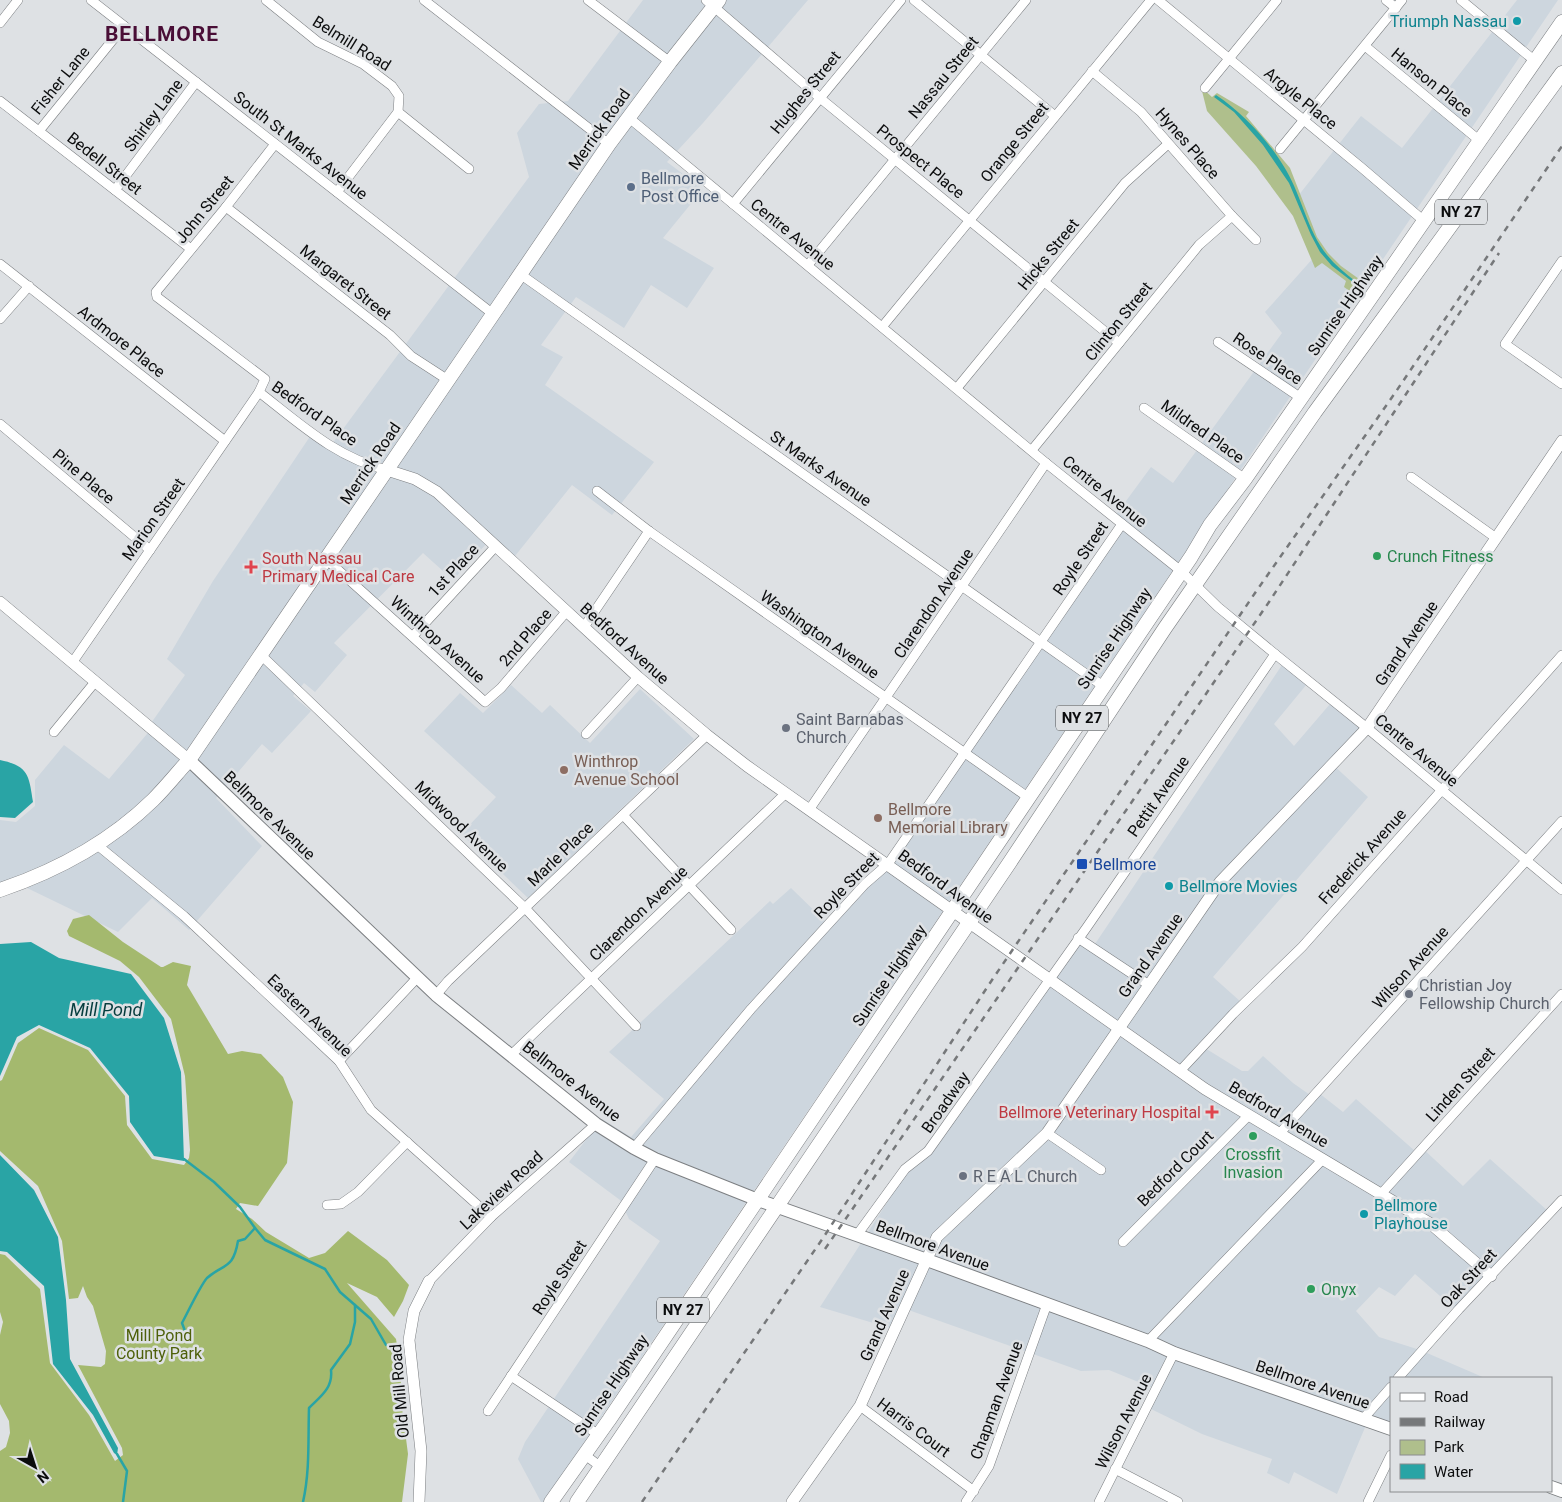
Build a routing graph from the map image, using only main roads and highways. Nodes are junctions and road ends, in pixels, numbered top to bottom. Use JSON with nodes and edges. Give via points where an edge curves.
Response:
{"nodes":[{"id":1,"x":713,"y":2,"type":"edge"},
{"id":2,"x":1562,"y":22,"type":"edge"},
{"id":3,"x":1562,"y":73,"type":"edge"},
{"id":4,"x":189,"y":760,"type":"junction"},
{"id":5,"x":0,"y":890,"type":"edge"},
{"id":6,"x":758,"y":1200,"type":"junction"},
{"id":7,"x":776,"y":1206,"type":"junction"},
{"id":8,"x":1390,"y":1429,"type":"edge"},
{"id":9,"x":551,"y":1502,"type":"edge"},
{"id":10,"x":577,"y":1502,"type":"edge"}],
"edges":[{"from":1,"to":4,"type":"main road","name":"Merrick Road","via":[[609,144]]},
{"from":2,"to":6,"type":"main road","name":"Sunrise Highway","number":"NY 27","via":[[1210,525]]},
{"from":3,"to":7,"type":"main road","number":"NY 27","via":[[1315,412]]},
{"from":4,"to":5,"type":"main road","name":"Merrick Road","via":[[147,805],[96,844],[60,866]]},
{"from":4,"to":6,"type":"main road","name":"Bellmore Avenue","via":[[436,995],[596,1124],[655,1159]]},
{"from":6,"to":7,"type":"main road","name":"Bellmore Avenue"},
{"from":6,"to":9,"type":"main road","name":"Sunrise Highway","number":"NY 27"},
{"from":7,"to":8,"type":"main road","name":"Bellmore Avenue","via":[[1174,1353]]},
{"from":7,"to":10,"type":"main road","number":"NY 27"}]}
